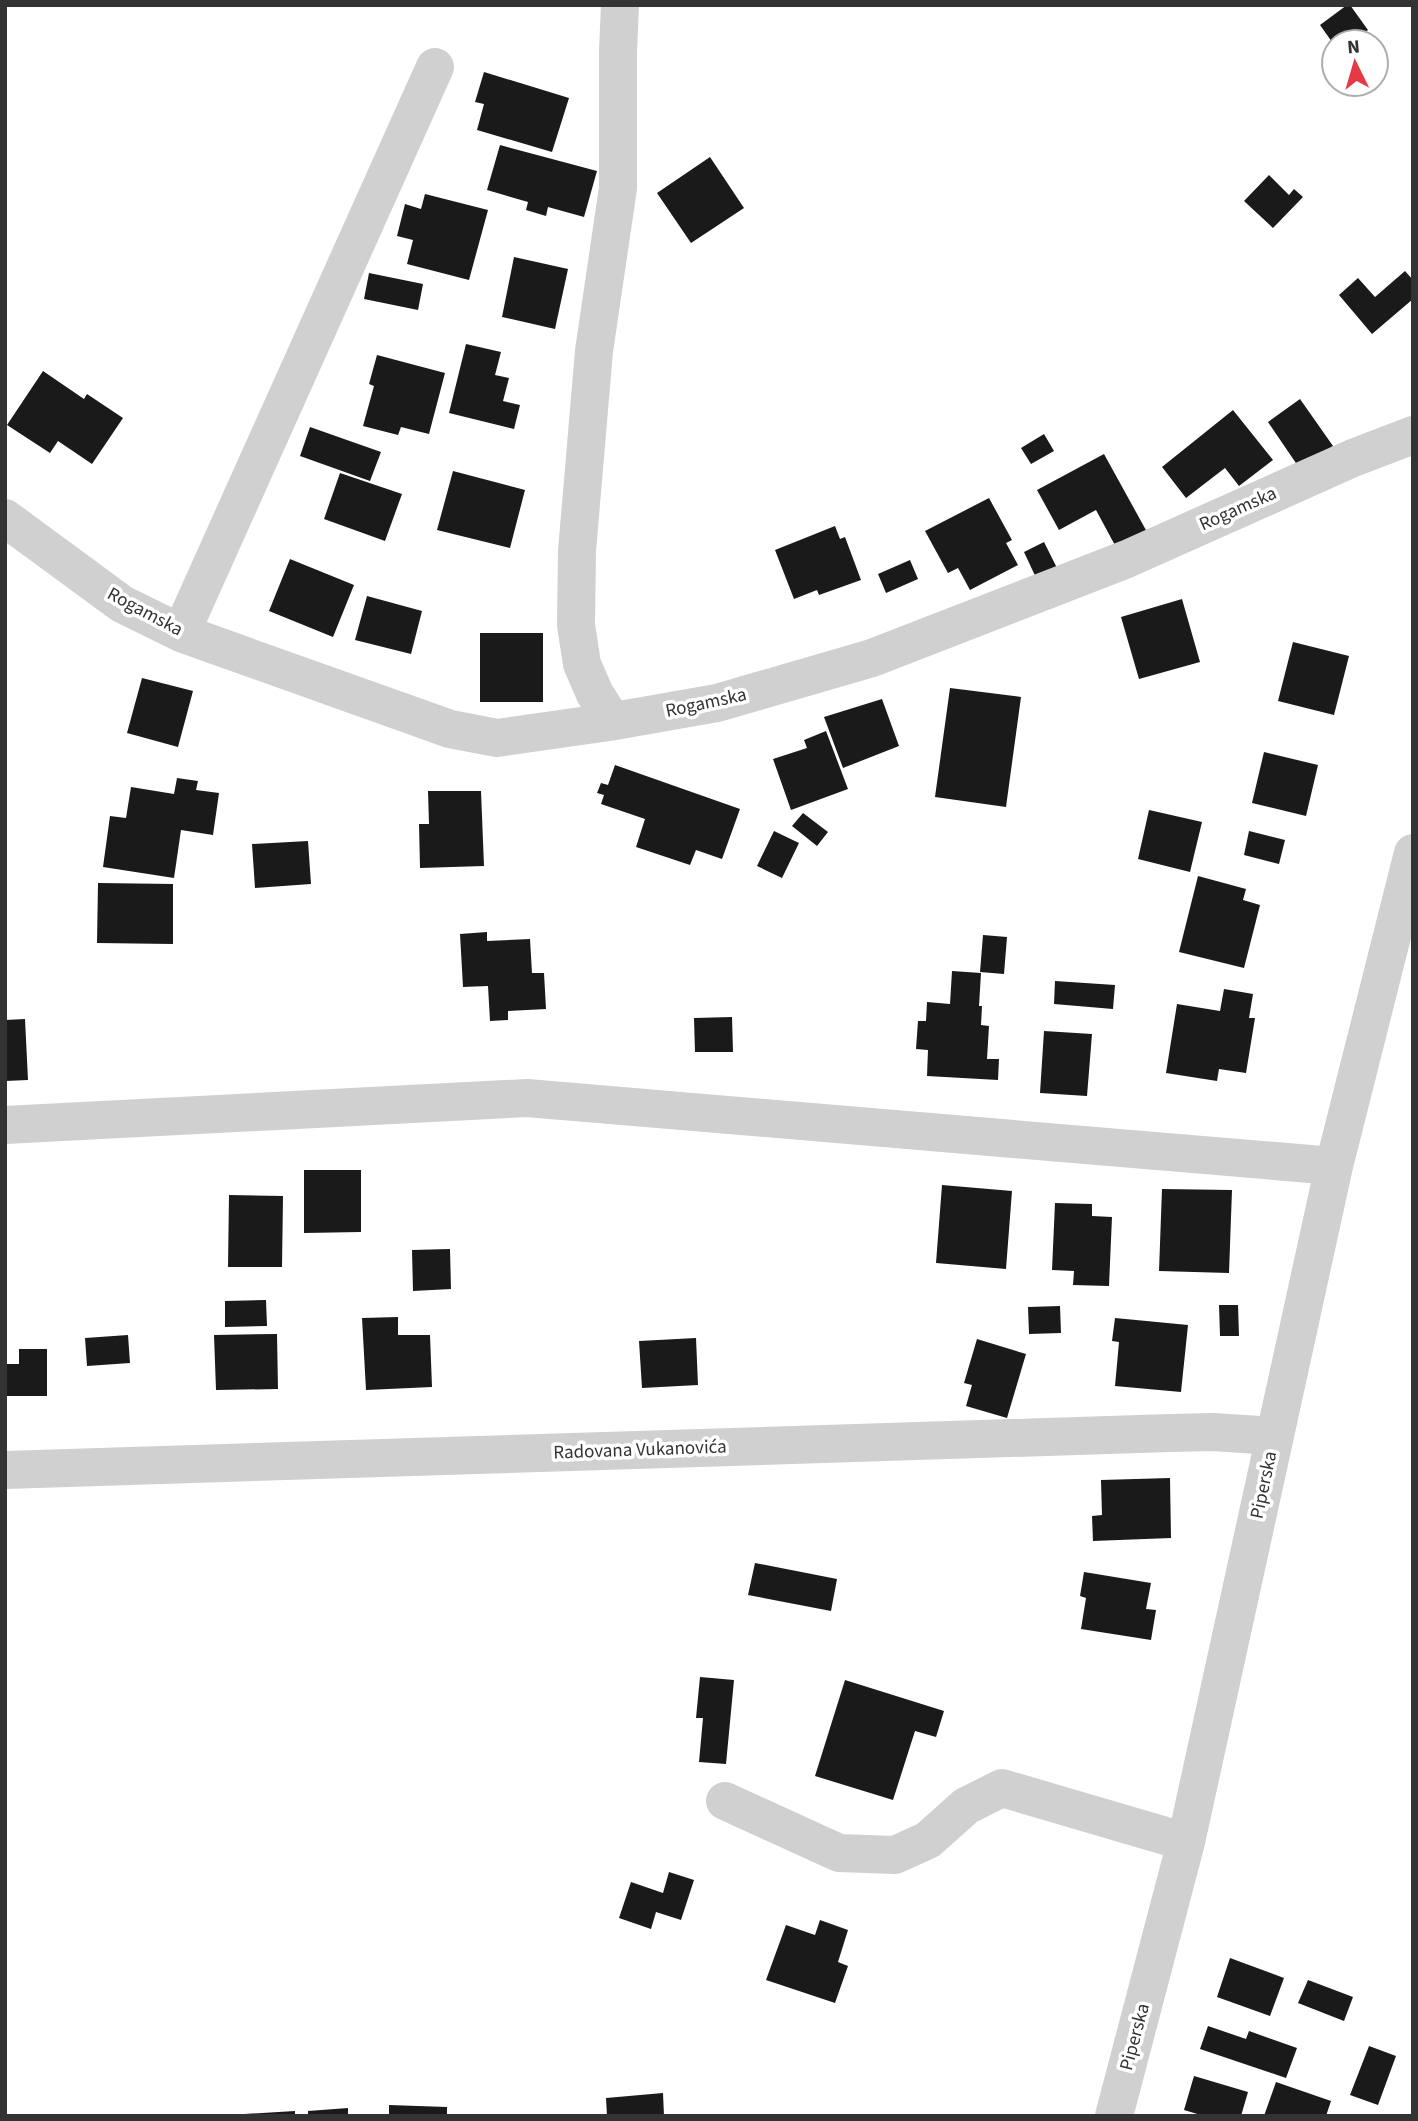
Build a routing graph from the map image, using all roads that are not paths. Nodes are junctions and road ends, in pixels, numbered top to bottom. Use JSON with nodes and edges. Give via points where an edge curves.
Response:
{"nodes":[{"id":1,"x":620,"y":5,"type":"edge"},
{"id":2,"x":435,"y":67,"type":"dead end"},
{"id":3,"x":1413,"y":435,"type":"edge"},
{"id":4,"x":5,"y":518,"type":"edge"},
{"id":5,"x":181,"y":633,"type":"junction"},
{"id":6,"x":609,"y":722,"type":"junction"},
{"id":7,"x":1413,"y":853,"type":"edge"},
{"id":8,"x":5,"y":1125,"type":"edge"},
{"id":9,"x":1334,"y":1166,"type":"junction"},
{"id":10,"x":1274,"y":1436,"type":"junction"},
{"id":11,"x":5,"y":1469,"type":"edge"},
{"id":12,"x":725,"y":1801,"type":"dead end"},
{"id":13,"x":1186,"y":1842,"type":"junction"},
{"id":14,"x":1114,"y":2116,"type":"edge"}],
"edges":[{"from":1,"to":6,"type":"street","via":[[618,188],[594,351],[577,551],[576,625],[582,664]]},
{"from":2,"to":5,"type":"street"},
{"from":3,"to":6,"type":"street","name":"Rogamska","via":[[1127,559],[872,658],[717,703]]},
{"from":4,"to":5,"type":"street","name":"Rogamska","via":[[122,604]]},
{"from":5,"to":6,"type":"street","name":"Rogamska","via":[[474,735],[496,738]]},
{"from":7,"to":9,"type":"street","name":"Piperska"},
{"from":8,"to":9,"type":"street","via":[[527,1098]]},
{"from":9,"to":10,"type":"street","name":"Piperska"},
{"from":10,"to":11,"type":"street","name":"Radovana Vukanovića","via":[[1170,1433]]},
{"from":10,"to":13,"type":"street","name":"Piperska"},
{"from":12,"to":13,"type":"street","via":[[839,1853],[895,1855],[928,1840],[966,1806],[1002,1788]]},
{"from":13,"to":14,"type":"street","name":"Piperska"}]}
